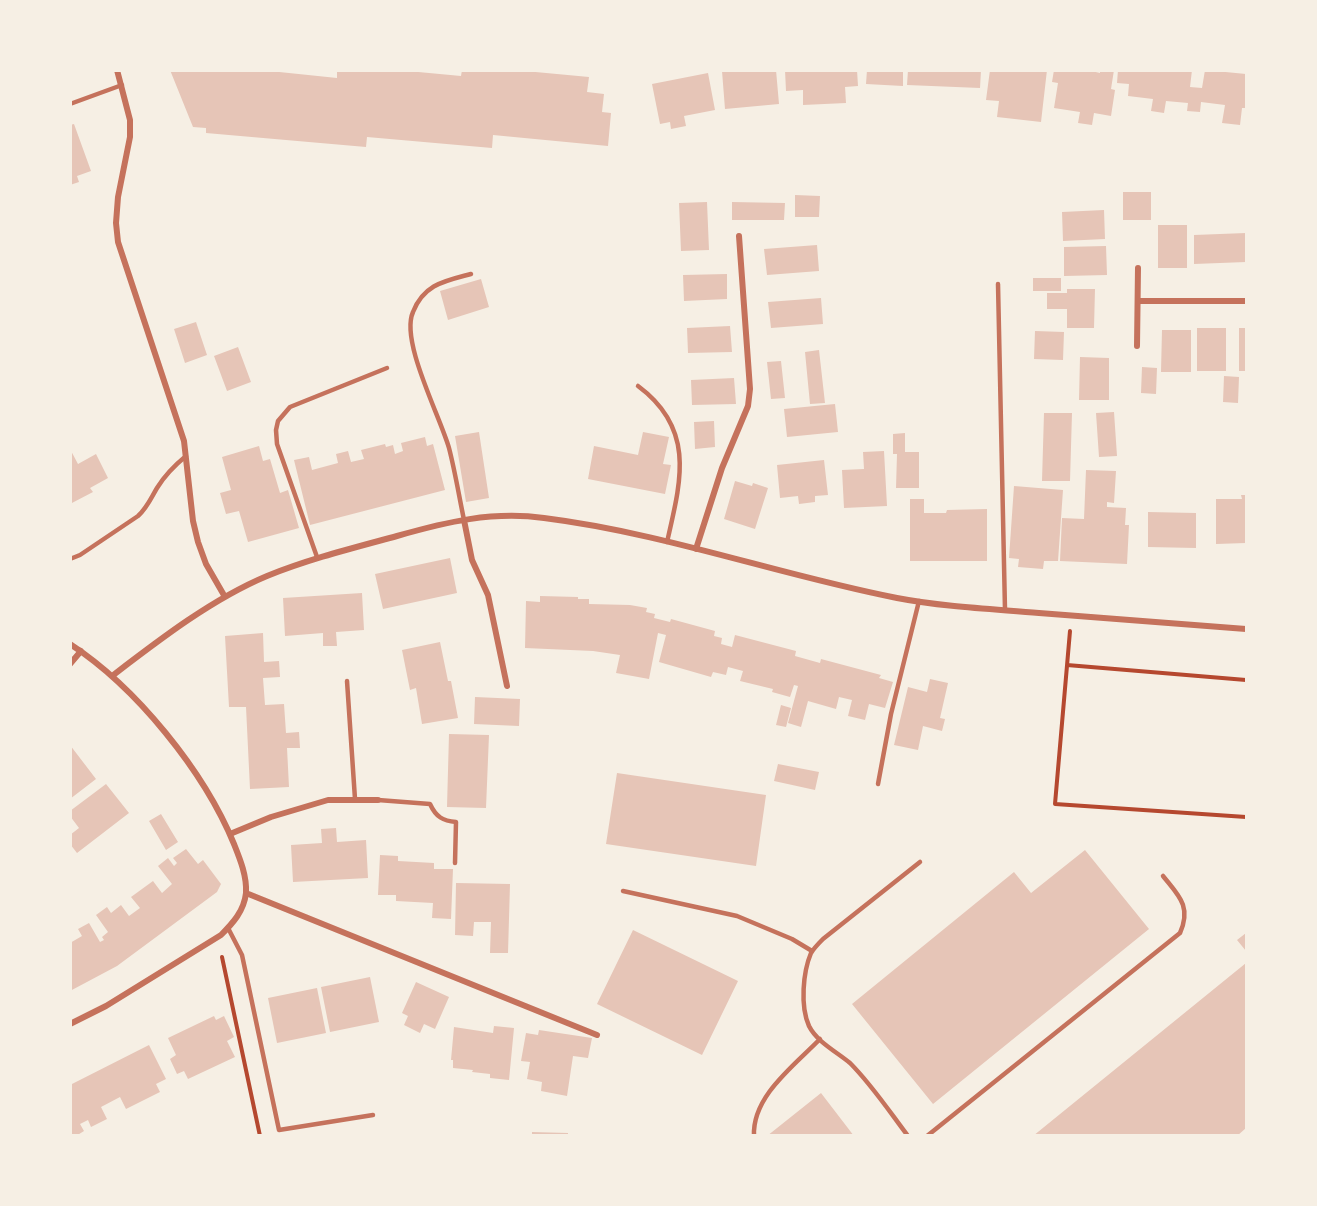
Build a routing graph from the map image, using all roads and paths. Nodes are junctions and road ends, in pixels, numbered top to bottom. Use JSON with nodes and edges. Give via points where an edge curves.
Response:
{"nodes":[{"id":1,"x":117,"y":70,"type":"edge"},
{"id":2,"x":122,"y":85,"type":"junction"},
{"id":3,"x":70,"y":104,"type":"edge"},
{"id":4,"x":739,"y":236,"type":"dead end"},
{"id":5,"x":1138,"y":268,"type":"dead end"},
{"id":6,"x":471,"y":273,"type":"dead end"},
{"id":7,"x":998,"y":284,"type":"dead end"},
{"id":8,"x":1138,"y":301,"type":"junction"},
{"id":9,"x":1246,"y":301,"type":"edge"},
{"id":10,"x":1137,"y":346,"type":"dead end"},
{"id":11,"x":387,"y":368,"type":"dead end"},
{"id":12,"x":638,"y":386,"type":"dead end"},
{"id":13,"x":186,"y":456,"type":"junction"},
{"id":14,"x":464,"y":520,"type":"junction"},
{"id":15,"x":667,"y":542,"type":"junction"},
{"id":16,"x":696,"y":549,"type":"junction"},
{"id":17,"x":317,"y":557,"type":"junction"},
{"id":18,"x":70,"y":559,"type":"edge"},
{"id":19,"x":225,"y":597,"type":"junction"},
{"id":20,"x":919,"y":601,"type":"junction"},
{"id":21,"x":1005,"y":610,"type":"junction"},
{"id":22,"x":1071,"y":616,"type":"junction"},
{"id":23,"x":1246,"y":629,"type":"edge"},
{"id":24,"x":70,"y":644,"type":"edge"},
{"id":25,"x":81,"y":651,"type":"junction"},
{"id":26,"x":70,"y":664,"type":"edge"},
{"id":27,"x":1067,"y":665,"type":"junction"},
{"id":28,"x":112,"y":676,"type":"junction"},
{"id":29,"x":1246,"y":680,"type":"edge"},
{"id":30,"x":347,"y":681,"type":"dead end"},
{"id":31,"x":507,"y":686,"type":"dead end"},
{"id":32,"x":878,"y":783,"type":"dead end"},
{"id":33,"x":355,"y":799,"type":"junction"},
{"id":34,"x":378,"y":800,"type":"joint"},
{"id":35,"x":1246,"y":817,"type":"edge"},
{"id":36,"x":230,"y":834,"type":"junction"},
{"id":37,"x":920,"y":862,"type":"dead end"},
{"id":38,"x":455,"y":863,"type":"dead end"},
{"id":39,"x":1163,"y":876,"type":"dead end"},
{"id":40,"x":623,"y":891,"type":"dead end"},
{"id":41,"x":246,"y":893,"type":"junction"},
{"id":42,"x":228,"y":928,"type":"junction"},
{"id":43,"x":213,"y":940,"type":"junction"},
{"id":44,"x":812,"y":951,"type":"junction"},
{"id":45,"x":70,"y":1024,"type":"edge"},
{"id":46,"x":597,"y":1035,"type":"dead end"},
{"id":47,"x":820,"y":1039,"type":"junction"},
{"id":48,"x":373,"y":1115,"type":"dead end"},
{"id":49,"x":260,"y":1136,"type":"edge"},
{"id":50,"x":754,"y":1136,"type":"edge"},
{"id":51,"x":908,"y":1136,"type":"edge"},
{"id":52,"x":927,"y":1136,"type":"edge"}],
"edges":[{"from":1,"to":2,"type":"street"},
{"from":2,"to":3,"type":"lane"},
{"from":2,"to":13,"type":"street","via":[[130,137],[118,197],[118,242]]},
{"from":4,"to":16,"type":"street","via":[[748,406],[722,468]]},
{"from":5,"to":8,"type":"street"},
{"from":6,"to":14,"type":"lane","via":[[435,284],[428,290],[411,315],[410,327],[418,364],[449,447]]},
{"from":7,"to":21,"type":"lane"},
{"from":8,"to":9,"type":"street"},
{"from":8,"to":10,"type":"street"},
{"from":11,"to":17,"type":"lane","via":[[290,407],[278,421],[277,444]]},
{"from":12,"to":15,"type":"lane","via":[[662,407],[680,451],[676,502]]},
{"from":13,"to":18,"type":"lane","via":[[165,477],[138,516]]},
{"from":13,"to":19,"type":"street","via":[[198,542]]},
{"from":14,"to":15,"type":"street","via":[[482,516],[544,518]]},
{"from":14,"to":17,"type":"street"},
{"from":14,"to":31,"type":"street","via":[[472,560],[488,595]]},
{"from":15,"to":16,"type":"street"},
{"from":16,"to":20,"type":"street","via":[[812,580]]},
{"from":17,"to":19,"type":"street"},
{"from":19,"to":28,"type":"street"},
{"from":20,"to":21,"type":"street"},
{"from":20,"to":32,"type":"lane"},
{"from":21,"to":22,"type":"street"},
{"from":22,"to":23,"type":"street"},
{"from":22,"to":27,"type":"path"},
{"from":24,"to":25,"type":"street"},
{"from":25,"to":26,"type":"street"},
{"from":25,"to":28,"type":"street"},
{"from":27,"to":29,"type":"path"},
{"from":27,"to":35,"type":"path","via":[[1055,804]]},
{"from":28,"to":36,"type":"street","via":[[149,714],[192,769]]},
{"from":30,"to":33,"type":"lane"},
{"from":33,"to":34,"type":"street"},
{"from":33,"to":36,"type":"street","via":[[307,805]]},
{"from":34,"to":38,"type":"lane","via":[[430,804],[444,821],[456,822]]},
{"from":36,"to":41,"type":"street","via":[[242,863]]},
{"from":37,"to":44,"type":"lane"},
{"from":39,"to":52,"type":"lane","via":[[1184,906],[1180,933]]},
{"from":40,"to":44,"type":"lane","via":[[737,916]]},
{"from":41,"to":42,"type":"street","via":[[241,910]]},
{"from":41,"to":46,"type":"street"},
{"from":42,"to":43,"type":"street"},
{"from":42,"to":48,"type":"lane","via":[[243,955],[279,1130]]},
{"from":43,"to":45,"type":"street"},
{"from":43,"to":49,"type":"path","via":[[222,956]]},
{"from":44,"to":47,"type":"lane","via":[[804,990],[805,1011],[809,1026]]},
{"from":47,"to":50,"type":"lane","via":[[770,1091],[754,1126]]},
{"from":47,"to":51,"type":"lane","via":[[861,1076]]}]}
